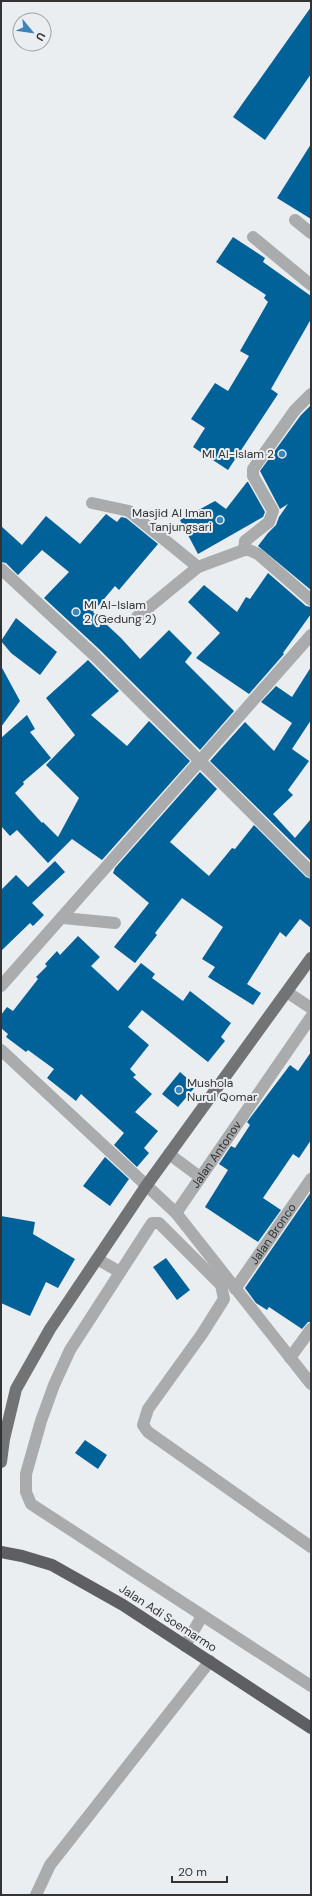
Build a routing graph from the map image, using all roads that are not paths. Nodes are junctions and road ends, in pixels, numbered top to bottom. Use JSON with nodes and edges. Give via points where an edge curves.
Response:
{"nodes":[{"id":1,"x":295,"y":220,"type":"dead end"},
{"id":2,"x":311,"y":233,"type":"edge"},
{"id":3,"x":253,"y":236,"type":"dead end"},
{"id":4,"x":311,"y":285,"type":"edge"},
{"id":5,"x":311,"y":394,"type":"edge"},
{"id":6,"x":92,"y":504,"type":"dead end"},
{"id":7,"x":244,"y":550,"type":"junction"},
{"id":8,"x":198,"y":567,"type":"junction"},
{"id":9,"x":1,"y":568,"type":"edge"},
{"id":10,"x":311,"y":600,"type":"edge"},
{"id":11,"x":137,"y":617,"type":"dead end"},
{"id":12,"x":311,"y":635,"type":"edge"},
{"id":13,"x":201,"y":762,"type":"junction"},
{"id":14,"x":311,"y":872,"type":"edge"},
{"id":15,"x":63,"y":918,"type":"junction"},
{"id":16,"x":115,"y":923,"type":"dead end"},
{"id":17,"x":311,"y":958,"type":"edge"},
{"id":18,"x":1,"y":986,"type":"edge"},
{"id":19,"x":287,"y":992,"type":"junction"},
{"id":20,"x":311,"y":1008,"type":"edge"},
{"id":21,"x":311,"y":1017,"type":"edge"},
{"id":22,"x":1,"y":1050,"type":"edge"},
{"id":23,"x":169,"y":1154,"type":"junction"},
{"id":24,"x":200,"y":1177,"type":"junction"},
{"id":25,"x":311,"y":1179,"type":"edge"},
{"id":26,"x":146,"y":1186,"type":"junction"},
{"id":27,"x":176,"y":1213,"type":"junction"},
{"id":28,"x":97,"y":1259,"type":"junction"},
{"id":29,"x":120,"y":1272,"type":"junction"},
{"id":30,"x":235,"y":1289,"type":"junction"},
{"id":31,"x":311,"y":1329,"type":"edge"},
{"id":32,"x":290,"y":1358,"type":"junction"},
{"id":33,"x":311,"y":1384,"type":"edge"},
{"id":34,"x":1,"y":1462,"type":"edge"},
{"id":35,"x":311,"y":1547,"type":"edge"},
{"id":36,"x":1,"y":1552,"type":"edge"},
{"id":37,"x":202,"y":1616,"type":"junction"},
{"id":38,"x":186,"y":1646,"type":"junction"},
{"id":39,"x":210,"y":1662,"type":"junction"},
{"id":40,"x":311,"y":1686,"type":"edge"},
{"id":41,"x":311,"y":1728,"type":"edge"},
{"id":42,"x":36,"y":1895,"type":"edge"}],
"edges":[{"from":1,"to":2,"type":"street"},
{"from":3,"to":4,"type":"street"},
{"from":5,"to":7,"type":"street","via":[[295,410],[254,469],[253,476],[273,511],[269,522],[245,541]]},
{"from":6,"to":8,"type":"street","via":[[129,511]]},
{"from":7,"to":8,"type":"street"},
{"from":7,"to":10,"type":"street","via":[[258,554]]},
{"from":8,"to":11,"type":"street"},
{"from":9,"to":13,"type":"street","via":[[94,655]]},
{"from":12,"to":13,"type":"street"},
{"from":13,"to":14,"type":"street"},
{"from":13,"to":15,"type":"street"},
{"from":15,"to":16,"type":"street"},
{"from":15,"to":18,"type":"street"},
{"from":17,"to":19,"type":"main road"},
{"from":19,"to":20,"type":"street"},
{"from":19,"to":23,"type":"main road"},
{"from":21,"to":24,"type":"street","name":"Jalan Antonov"},
{"from":22,"to":26,"type":"street"},
{"from":23,"to":24,"type":"street"},
{"from":23,"to":26,"type":"main road"},
{"from":24,"to":27,"type":"street","name":"Jalan Antonov"},
{"from":25,"to":30,"type":"street","name":"Jalan Bronco"},
{"from":26,"to":27,"type":"street"},
{"from":26,"to":28,"type":"main road"},
{"from":27,"to":30,"type":"street"},
{"from":28,"to":29,"type":"street"},
{"from":28,"to":34,"type":"main road","via":[[50,1329],[16,1389]]},
{"from":29,"to":35,"type":"street","via":[[148,1228],[157,1222],[220,1285],[224,1292],[222,1305],[148,1409],[143,1424],[148,1432]]},
{"from":29,"to":37,"type":"street","via":[[70,1350],[54,1385],[26,1474],[26,1492],[31,1504]]},
{"from":30,"to":32,"type":"street"},
{"from":31,"to":32,"type":"street"},
{"from":32,"to":33,"type":"street"},
{"from":36,"to":38,"type":"highway","name":"Jalan Adi Soemarmo","via":[[38,1560],[58,1569],[123,1604]]},
{"from":37,"to":38,"type":"street"},
{"from":37,"to":40,"type":"street"},
{"from":38,"to":39,"type":"highway","name":"Jalan Adi Soemarmo"},
{"from":39,"to":41,"type":"highway","name":"Jalan Adi Soemarmo"},
{"from":39,"to":42,"type":"street","via":[[50,1865]]}]}
